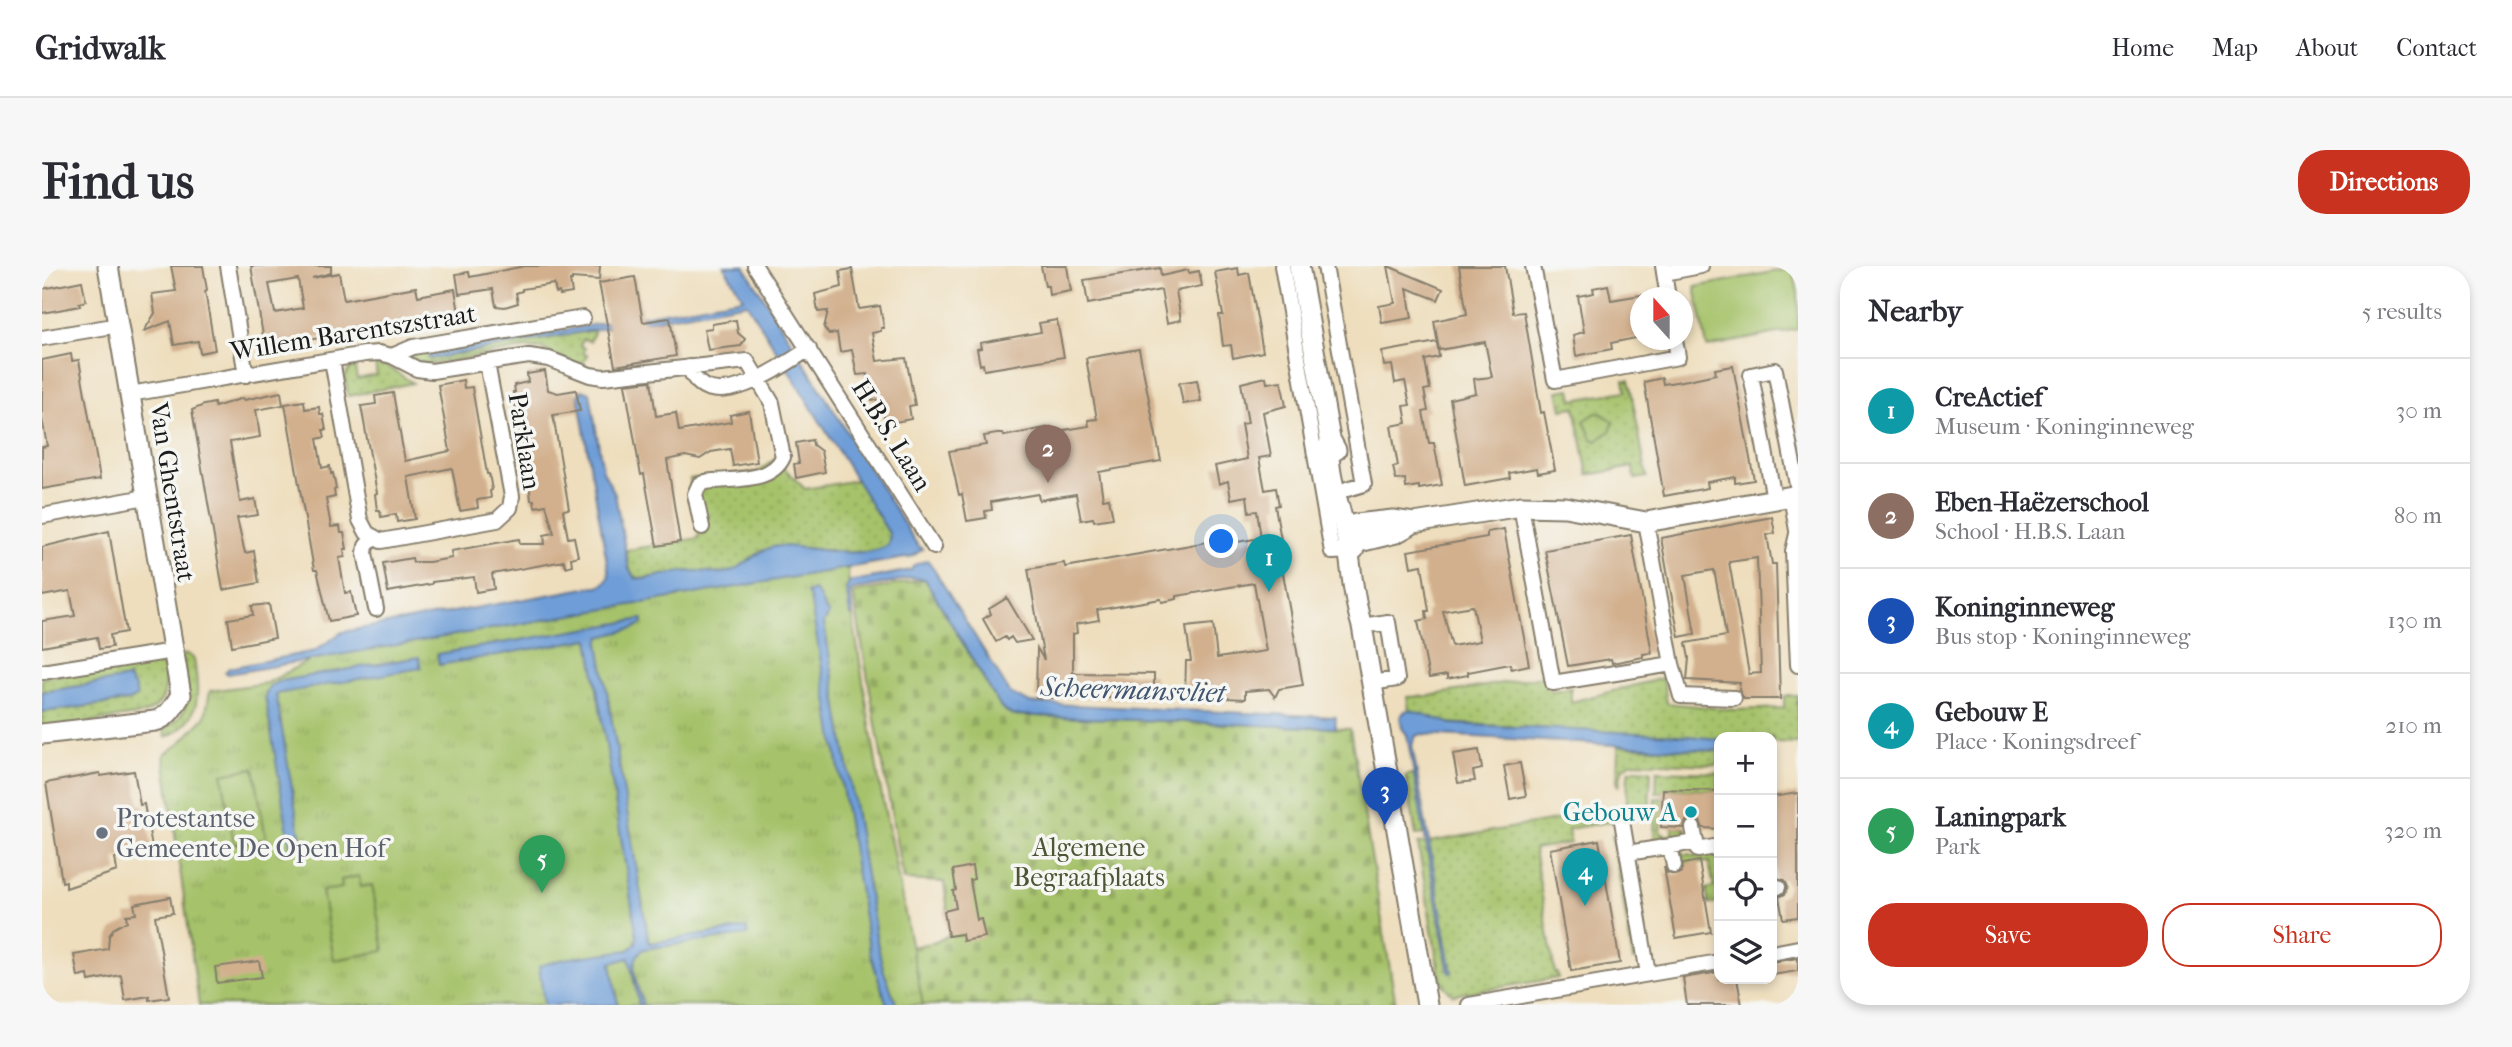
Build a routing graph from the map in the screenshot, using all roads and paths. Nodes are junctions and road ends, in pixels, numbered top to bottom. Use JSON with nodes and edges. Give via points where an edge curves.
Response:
{"nodes":[{"id":1,"x":108,"y":266,"type":"edge"},
{"id":2,"x":228,"y":266,"type":"edge"},
{"id":3,"x":755,"y":266,"type":"edge"},
{"id":4,"x":1282,"y":266,"type":"edge"},
{"id":5,"x":1299,"y":266,"type":"edge"},
{"id":6,"x":1325,"y":266,"type":"edge"},
{"id":7,"x":1533,"y":266,"type":"edge"},
{"id":8,"x":1701,"y":266,"type":"edge"},
{"id":9,"x":1663,"y":269,"type":"edge"},
{"id":10,"x":1666,"y":287,"type":"edge"},
{"id":11,"x":583,"y":318,"type":"dead end"},
{"id":12,"x":119,"y":325,"type":"junction"},
{"id":13,"x":42,"y":338,"type":"edge"},
{"id":14,"x":1677,"y":350,"type":"edge"},
{"id":15,"x":807,"y":351,"type":"junction"},
{"id":16,"x":392,"y":356,"type":"junction"},
{"id":17,"x":332,"y":360,"type":"junction"},
{"id":18,"x":487,"y":363,"type":"junction"},
{"id":19,"x":689,"y":367,"type":"junction"},
{"id":20,"x":246,"y":375,"type":"junction"},
{"id":21,"x":759,"y":379,"type":"junction"},
{"id":22,"x":130,"y":394,"type":"junction"},
{"id":23,"x":1330,"y":439,"type":"junction"},
{"id":24,"x":1347,"y":489,"type":"junction"},
{"id":25,"x":1790,"y":495,"type":"edge"},
{"id":26,"x":146,"y":497,"type":"junction"},
{"id":27,"x":1521,"y":506,"type":"junction"},
{"id":28,"x":42,"y":516,"type":"edge"},
{"id":29,"x":1646,"y":522,"type":"junction"},
{"id":30,"x":702,"y":527,"type":"dead end"},
{"id":31,"x":1797,"y":535,"type":"edge"},
{"id":32,"x":373,"y":538,"type":"junction"},
{"id":33,"x":1354,"y":540,"type":"junction"},
{"id":34,"x":934,"y":547,"type":"dead end"},
{"id":35,"x":376,"y":609,"type":"dead end"},
{"id":36,"x":173,"y":650,"type":"junction"},
{"id":37,"x":1672,"y":664,"type":"junction"},
{"id":38,"x":1798,"y":665,"type":"edge"},
{"id":39,"x":42,"y":672,"type":"edge"},
{"id":40,"x":1734,"y":698,"type":"dead end"},
{"id":41,"x":42,"y":734,"type":"edge"},
{"id":42,"x":1622,"y":821,"type":"dead end"},
{"id":43,"x":1670,"y":846,"type":"junction"},
{"id":44,"x":1714,"y":847,"type":"edge"},
{"id":45,"x":1628,"y":853,"type":"junction"},
{"id":46,"x":1674,"y":866,"type":"dead end"},
{"id":47,"x":1798,"y":948,"type":"edge"},
{"id":48,"x":1777,"y":952,"type":"edge"},
{"id":49,"x":1714,"y":963,"type":"edge"},
{"id":50,"x":1648,"y":974,"type":"junction"},
{"id":51,"x":1427,"y":1005,"type":"edge"},
{"id":52,"x":1469,"y":1005,"type":"edge"}],
"edges":[{"from":1,"to":12,"type":"street","name":"Van Ghentstraat"},
{"from":2,"to":20,"type":"street"},
{"from":3,"to":15,"type":"street","name":"H.B.S. Laan"},
{"from":4,"to":33,"type":"street","via":[[1332,551]]},
{"from":5,"to":23,"type":"street"},
{"from":6,"to":24,"type":"street","via":[[1364,484]]},
{"from":7,"to":14,"type":"street","via":[[1555,380],[1678,357]]},
{"from":8,"to":9,"type":"street"},
{"from":9,"to":10,"type":"street"},
{"from":11,"to":16,"type":"street","name":"Willem Barentszstraat","via":[[413,347]]},
{"from":12,"to":13,"type":"street"},
{"from":12,"to":22,"type":"street","name":"Van Ghentstraat"},
{"from":15,"to":21,"type":"street"},
{"from":15,"to":34,"type":"street","name":"H.B.S. Laan"},
{"from":16,"to":17,"type":"street","name":"Willem Barentszstraat","via":[[372,353]]},
{"from":16,"to":18,"type":"street","name":"Parklaan","via":[[432,371]]},
{"from":17,"to":20,"type":"street","name":"Willem Barentszstraat"},
{"from":17,"to":32,"type":"street","via":[[360,520]]},
{"from":18,"to":19,"type":"street","name":"Parklaan","via":[[536,356],[603,377]]},
{"from":18,"to":32,"type":"street","name":"Parklaan","via":[[512,496],[510,508],[493,521],[385,541]]},
{"from":19,"to":21,"type":"street","via":[[747,361]]},
{"from":19,"to":21,"type":"street","via":[[696,383],[713,390]]},
{"from":20,"to":22,"type":"street","name":"Willem Barentszstraat"},
{"from":21,"to":30,"type":"street","via":[[775,410],[782,460],[763,474],[699,485],[695,494]]},
{"from":22,"to":26,"type":"street","name":"Van Ghentstraat"},
{"from":23,"to":24,"type":"street"},
{"from":23,"to":33,"type":"street","via":[[1328,461]]},
{"from":24,"to":33,"type":"street"},
{"from":25,"to":25,"type":"street","via":[[1751,374],[1775,370]]},
{"from":25,"to":29,"type":"street"},
{"from":25,"to":31,"type":"street"},
{"from":26,"to":28,"type":"street"},
{"from":26,"to":36,"type":"street","name":"Van Ghentstraat"},
{"from":27,"to":29,"type":"street","via":[[1565,507]]},
{"from":27,"to":33,"type":"street","via":[[1414,523],[1393,520]]},
{"from":27,"to":37,"type":"street","via":[[1553,683]]},
{"from":29,"to":37,"type":"street"},
{"from":31,"to":38,"type":"street","via":[[1793,551]]},
{"from":32,"to":35,"type":"street","via":[[365,552]]},
{"from":33,"to":51,"type":"street","via":[[1364,599],[1362,626]]},
{"from":36,"to":39,"type":"street"},
{"from":36,"to":41,"type":"street","name":"Van Ghentstraat","via":[[181,695],[161,720]]},
{"from":37,"to":40,"type":"street","via":[[1681,695]]},
{"from":42,"to":45,"type":"street"},
{"from":43,"to":44,"type":"street","via":[[1695,835],[1698,850]]},
{"from":43,"to":45,"type":"street"},
{"from":43,"to":46,"type":"street"},
{"from":45,"to":50,"type":"street"},
{"from":47,"to":48,"type":"street"},
{"from":49,"to":50,"type":"street"},
{"from":50,"to":52,"type":"street"}]}
